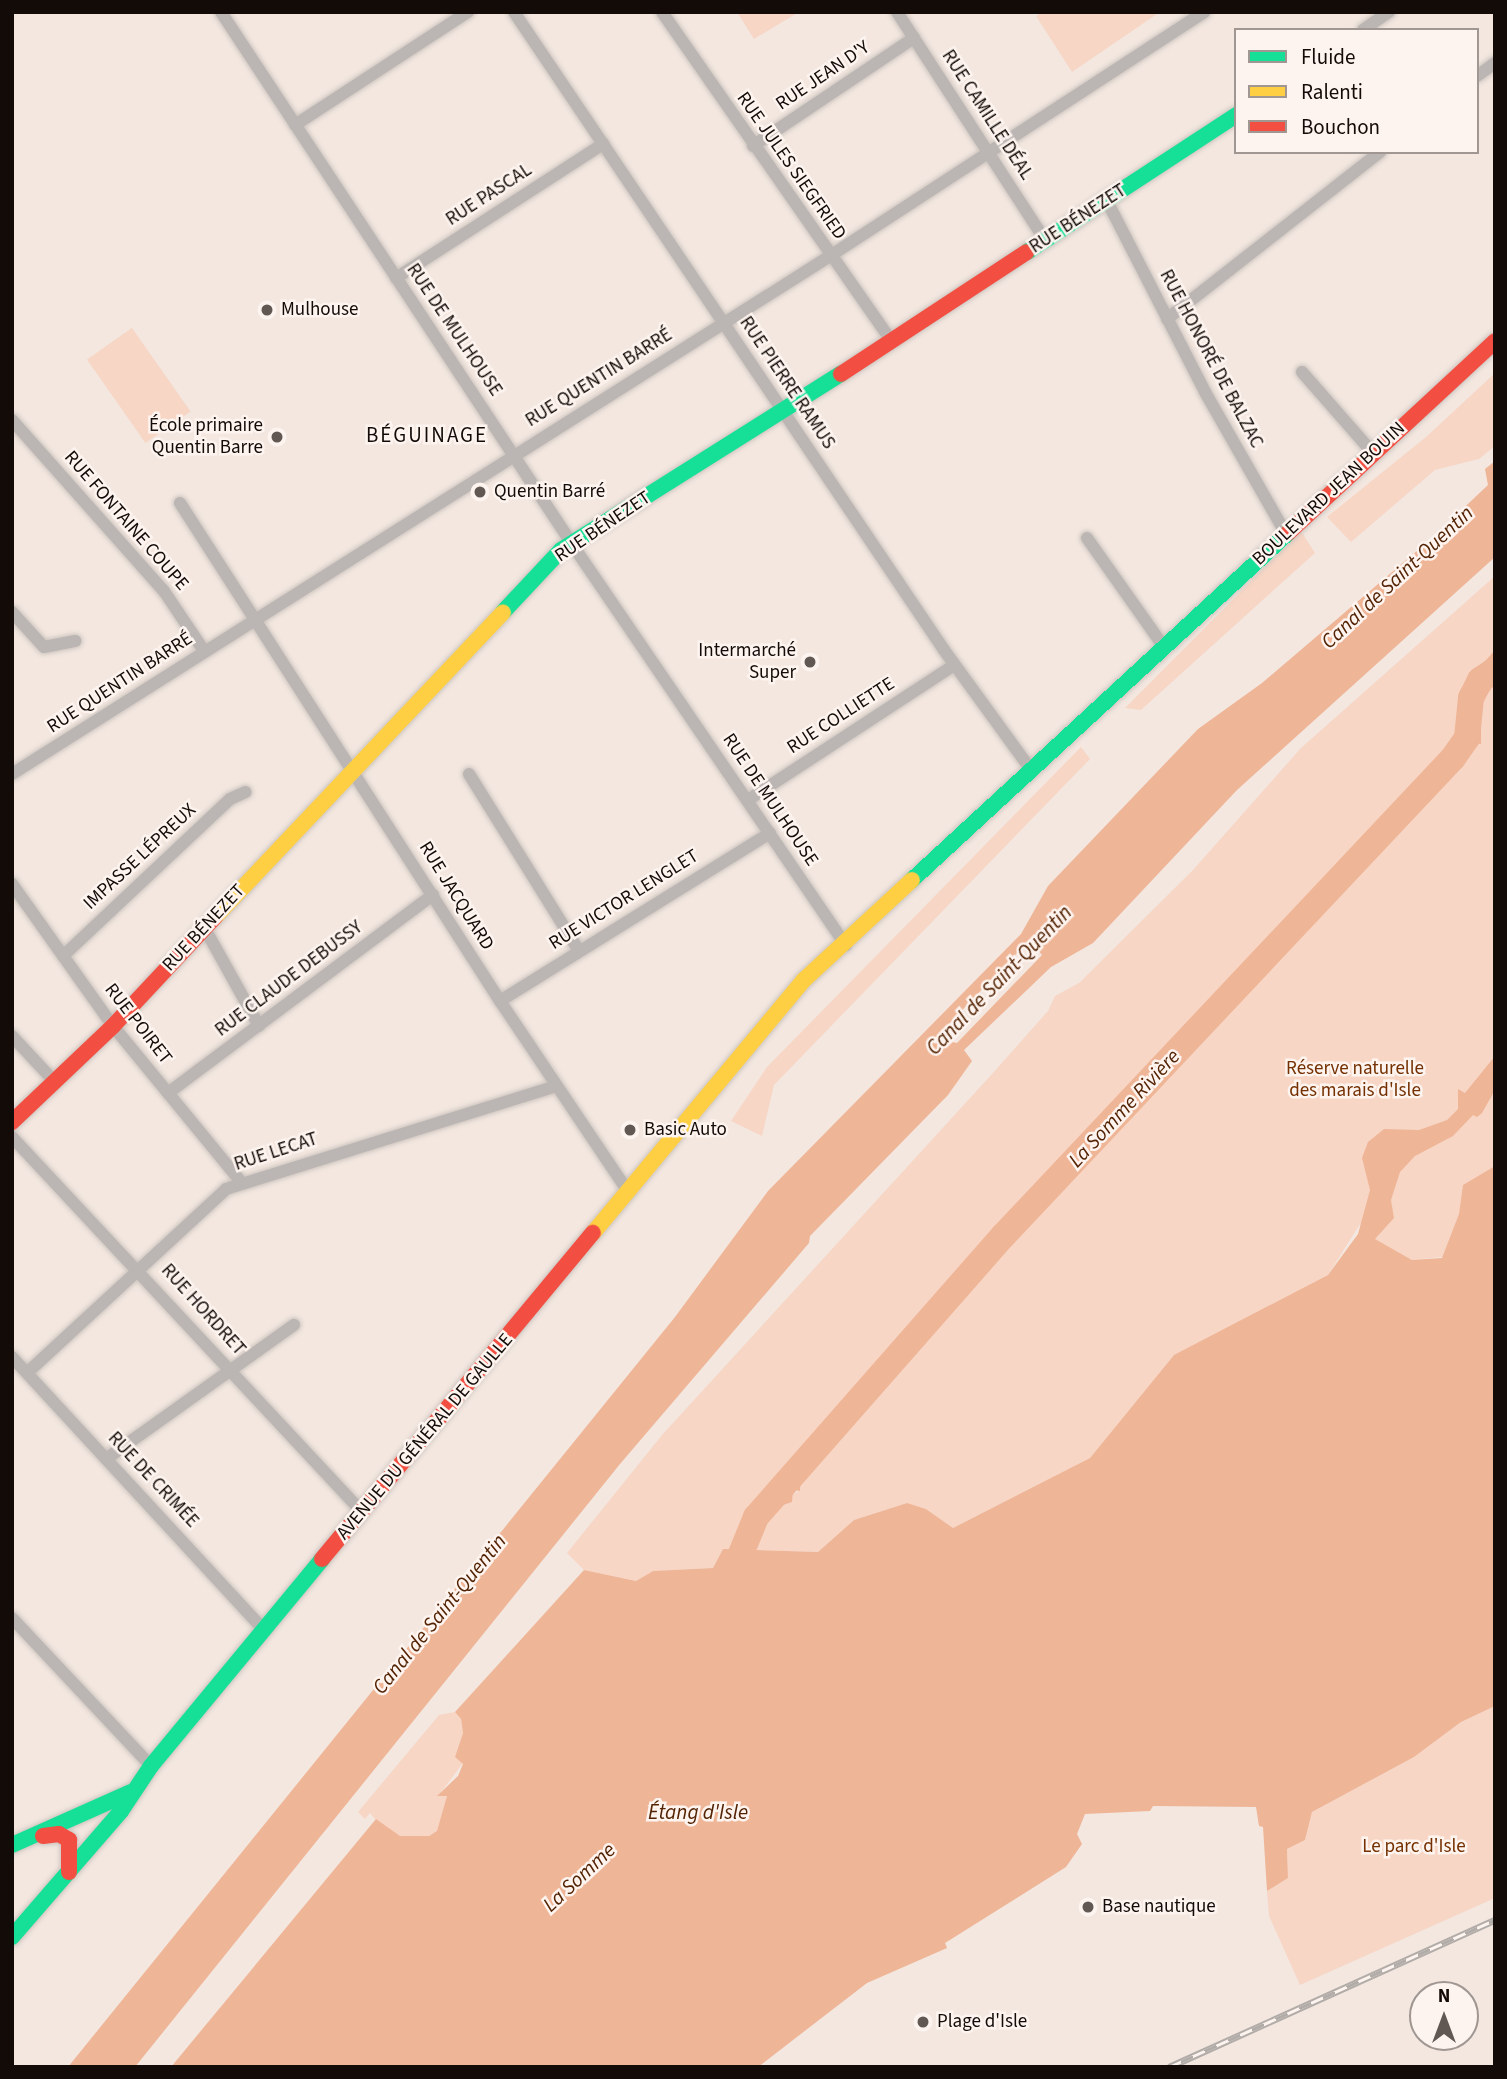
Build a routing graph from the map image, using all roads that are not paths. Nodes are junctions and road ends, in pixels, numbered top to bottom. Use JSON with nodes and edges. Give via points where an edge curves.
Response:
{"nodes":[{"id":1,"x":221,"y":12,"type":"edge"},
{"id":2,"x":468,"y":12,"type":"edge"},
{"id":3,"x":514,"y":12,"type":"edge"},
{"id":4,"x":662,"y":12,"type":"edge"},
{"id":5,"x":897,"y":12,"type":"edge"},
{"id":6,"x":1204,"y":12,"type":"edge"},
{"id":7,"x":1389,"y":12,"type":"edge"},
{"id":8,"x":1366,"y":28,"type":"edge"},
{"id":9,"x":914,"y":38,"type":"junction"},
{"id":10,"x":1495,"y":63,"type":"edge"},
{"id":11,"x":1479,"y":75,"type":"edge"},
{"id":12,"x":1234,"y":116,"type":"edge"},
{"id":13,"x":295,"y":125,"type":"junction"},
{"id":14,"x":603,"y":144,"type":"junction"},
{"id":15,"x":753,"y":146,"type":"junction"},
{"id":16,"x":988,"y":152,"type":"junction"},
{"id":17,"x":1377,"y":154,"type":"edge"},
{"id":18,"x":1107,"y":201,"type":"junction"},
{"id":19,"x":1045,"y":240,"type":"junction"},
{"id":20,"x":830,"y":256,"type":"junction"},
{"id":21,"x":396,"y":278,"type":"junction"},
{"id":22,"x":1167,"y":319,"type":"junction"},
{"id":23,"x":723,"y":323,"type":"junction"},
{"id":24,"x":891,"y":340,"type":"junction"},
{"id":25,"x":1495,"y":341,"type":"edge"},
{"id":26,"x":1302,"y":372,"type":"dead end"},
{"id":27,"x":783,"y":412,"type":"junction"},
{"id":28,"x":12,"y":421,"type":"edge"},
{"id":29,"x":1373,"y":453,"type":"junction"},
{"id":30,"x":516,"y":455,"type":"junction"},
{"id":31,"x":180,"y":503,"type":"dead end"},
{"id":32,"x":1286,"y":534,"type":"junction"},
{"id":33,"x":1087,"y":538,"type":"dead end"},
{"id":34,"x":572,"y":544,"type":"junction"},
{"id":35,"x":12,"y":612,"type":"edge"},
{"id":36,"x":257,"y":619,"type":"junction"},
{"id":37,"x":75,"y":641,"type":"dead end"},
{"id":38,"x":1164,"y":647,"type":"junction"},
{"id":39,"x":204,"y":651,"type":"junction"},
{"id":40,"x":954,"y":665,"type":"junction"},
{"id":41,"x":354,"y":771,"type":"junction"},
{"id":42,"x":1032,"y":771,"type":"junction"},
{"id":43,"x":12,"y":774,"type":"edge"},
{"id":44,"x":469,"y":774,"type":"dead end"},
{"id":45,"x":246,"y":792,"type":"dead end"},
{"id":46,"x":748,"y":800,"type":"junction"},
{"id":47,"x":770,"y":833,"type":"junction"},
{"id":48,"x":12,"y":884,"type":"edge"},
{"id":49,"x":433,"y":895,"type":"junction"},
{"id":50,"x":204,"y":927,"type":"junction"},
{"id":51,"x":846,"y":945,"type":"junction"},
{"id":52,"x":579,"y":951,"type":"junction"},
{"id":53,"x":63,"y":956,"type":"junction"},
{"id":54,"x":500,"y":1001,"type":"junction"},
{"id":55,"x":113,"y":1026,"type":"junction"},
{"id":56,"x":259,"y":1026,"type":"junction"},
{"id":57,"x":12,"y":1035,"type":"edge"},
{"id":58,"x":54,"y":1081,"type":"junction"},
{"id":59,"x":556,"y":1086,"type":"junction"},
{"id":60,"x":168,"y":1093,"type":"junction"},
{"id":61,"x":12,"y":1122,"type":"edge"},
{"id":62,"x":12,"y":1137,"type":"edge"},
{"id":63,"x":241,"y":1182,"type":"junction"},
{"id":64,"x":627,"y":1190,"type":"junction"},
{"id":65,"x":140,"y":1269,"type":"junction"},
{"id":66,"x":294,"y":1325,"type":"dead end"},
{"id":67,"x":12,"y":1357,"type":"edge"},
{"id":68,"x":232,"y":1370,"type":"junction"},
{"id":69,"x":28,"y":1372,"type":"junction"},
{"id":70,"x":106,"y":1459,"type":"junction"},
{"id":71,"x":362,"y":1512,"type":"junction"},
{"id":72,"x":12,"y":1618,"type":"edge"},
{"id":73,"x":264,"y":1630,"type":"junction"},
{"id":74,"x":151,"y":1766,"type":"junction"},
{"id":75,"x":131,"y":1792,"type":"junction"},
{"id":76,"x":29,"y":1838,"type":"junction"},
{"id":77,"x":12,"y":1844,"type":"edge"},
{"id":78,"x":69,"y":1872,"type":"junction"},
{"id":79,"x":12,"y":1937,"type":"edge"}],
"edges":[{"from":1,"to":13,"type":"street","name":"RUE DE MULHOUSE"},
{"from":2,"to":13,"type":"street"},
{"from":3,"to":14,"type":"street","name":"RUE PIERRE RAMUS"},
{"from":4,"to":15,"type":"street","name":"RUE JULES SIEGFRIED"},
{"from":5,"to":9,"type":"street","name":"RUE CAMILLE DÉAL"},
{"from":6,"to":16,"type":"street","name":"RUE QUENTIN BARRÉ"},
{"from":7,"to":8,"type":"street"},
{"from":9,"to":15,"type":"street","name":"RUE JEAN D'Y"},
{"from":9,"to":16,"type":"street","name":"RUE CAMILLE DÉAL"},
{"from":10,"to":11,"type":"street"},
{"from":12,"to":18,"type":"street","name":"RUE BÉNEZET"},
{"from":13,"to":21,"type":"street","name":"RUE DE MULHOUSE"},
{"from":14,"to":21,"type":"street","name":"RUE PASCAL"},
{"from":14,"to":23,"type":"street","name":"RUE PIERRE RAMUS"},
{"from":15,"to":20,"type":"street","name":"RUE JULES SIEGFRIED"},
{"from":16,"to":19,"type":"street","name":"RUE CAMILLE DÉAL"},
{"from":16,"to":20,"type":"street","name":"RUE QUENTIN BARRÉ"},
{"from":17,"to":22,"type":"street"},
{"from":18,"to":19,"type":"street","name":"RUE BÉNEZET"},
{"from":18,"to":22,"type":"street","name":"RUE HONORÉ DE BALZAC"},
{"from":19,"to":24,"type":"street","name":"RUE BÉNEZET"},
{"from":20,"to":23,"type":"street","name":"RUE QUENTIN BARRÉ"},
{"from":20,"to":24,"type":"street","name":"RUE JULES SIEGFRIED"},
{"from":21,"to":30,"type":"street","name":"RUE DE MULHOUSE"},
{"from":22,"to":32,"type":"street","name":"RUE HONORÉ DE BALZAC"},
{"from":23,"to":27,"type":"street","name":"RUE PIERRE RAMUS"},
{"from":23,"to":30,"type":"street","name":"RUE QUENTIN BARRÉ"},
{"from":24,"to":27,"type":"street","name":"RUE BÉNEZET"},
{"from":25,"to":29,"type":"street","name":"BOULEVARD JEAN BOUIN"},
{"from":26,"to":29,"type":"street"},
{"from":27,"to":34,"type":"street","name":"RUE BÉNEZET"},
{"from":27,"to":40,"type":"street","name":"RUE PIERRE RAMUS"},
{"from":28,"to":39,"type":"street","name":"RUE FONTAINE COUPE","via":[[164,590]]},
{"from":29,"to":32,"type":"street","name":"BOULEVARD JEAN BOUIN"},
{"from":30,"to":34,"type":"street","name":"RUE DE MULHOUSE"},
{"from":30,"to":36,"type":"street","name":"RUE QUENTIN BARRÉ"},
{"from":31,"to":36,"type":"street","name":"RUE JACQUARD"},
{"from":32,"to":38,"type":"street","name":"BOULEVARD JEAN BOUIN"},
{"from":33,"to":38,"type":"street"},
{"from":34,"to":41,"type":"street","name":"RUE BÉNEZET","via":[[561,550]]},
{"from":34,"to":46,"type":"street","name":"RUE DE MULHOUSE"},
{"from":35,"to":37,"type":"street","via":[[44,647]]},
{"from":36,"to":39,"type":"street","name":"RUE QUENTIN BARRÉ"},
{"from":36,"to":41,"type":"street","name":"RUE JACQUARD"},
{"from":38,"to":42,"type":"street","name":"BOULEVARD JEAN BOUIN"},
{"from":39,"to":43,"type":"street","name":"RUE QUENTIN BARRÉ"},
{"from":40,"to":42,"type":"street","name":"RUE PIERRE RAMUS"},
{"from":40,"to":46,"type":"street","name":"RUE COLLIETTE"},
{"from":41,"to":49,"type":"street","name":"RUE JACQUARD"},
{"from":41,"to":50,"type":"street","name":"RUE BÉNEZET"},
{"from":42,"to":51,"type":"street","name":"BOULEVARD JEAN BOUIN"},
{"from":44,"to":52,"type":"street"},
{"from":45,"to":53,"type":"street","name":"IMPASSE LÉPREUX","via":[[230,799]]},
{"from":46,"to":47,"type":"street","name":"RUE DE MULHOUSE"},
{"from":47,"to":51,"type":"street","name":"RUE DE MULHOUSE"},
{"from":47,"to":52,"type":"street","name":"RUE VICTOR LENGLET"},
{"from":48,"to":53,"type":"street","name":"RUE POIRET"},
{"from":49,"to":54,"type":"street","name":"RUE JACQUARD"},
{"from":49,"to":56,"type":"street","name":"RUE CLAUDE DEBUSSY"},
{"from":50,"to":55,"type":"street","name":"RUE BÉNEZET"},
{"from":50,"to":56,"type":"street"},
{"from":51,"to":64,"type":"street","name":"AVENUE DU GÉNÉRAL DE GAULLE","via":[[804,980]]},
{"from":52,"to":54,"type":"street","name":"RUE VICTOR LENGLET"},
{"from":53,"to":55,"type":"street","name":"RUE POIRET"},
{"from":54,"to":59,"type":"street","name":"RUE JACQUARD"},
{"from":55,"to":58,"type":"street","name":"RUE BÉNEZET"},
{"from":55,"to":60,"type":"street","name":"RUE POIRET"},
{"from":56,"to":60,"type":"street","name":"RUE CLAUDE DEBUSSY"},
{"from":57,"to":58,"type":"street"},
{"from":58,"to":61,"type":"street","name":"RUE BÉNEZET"},
{"from":59,"to":63,"type":"street","name":"RUE LECAT"},
{"from":59,"to":64,"type":"street","name":"RUE JACQUARD"},
{"from":60,"to":63,"type":"street","name":"RUE POIRET"},
{"from":62,"to":65,"type":"street","name":"RUE HORDRET"},
{"from":63,"to":65,"type":"street","name":"RUE LECAT","via":[[226,1189]]},
{"from":64,"to":71,"type":"street","name":"AVENUE DU GÉNÉRAL DE GAULLE"},
{"from":65,"to":68,"type":"street","name":"RUE HORDRET"},
{"from":65,"to":69,"type":"street","name":"RUE LECAT"},
{"from":66,"to":68,"type":"street"},
{"from":67,"to":69,"type":"street","name":"RUE DE CRIMÉE"},
{"from":68,"to":70,"type":"street"},
{"from":68,"to":71,"type":"street","name":"RUE HORDRET"},
{"from":69,"to":70,"type":"street","name":"RUE DE CRIMÉE"},
{"from":70,"to":73,"type":"street","name":"RUE DE CRIMÉE"},
{"from":71,"to":73,"type":"street","name":"AVENUE DU GÉNÉRAL DE GAULLE"},
{"from":72,"to":74,"type":"street"},
{"from":73,"to":74,"type":"street","name":"AVENUE DU GÉNÉRAL DE GAULLE"},
{"from":74,"to":75,"type":"street","name":"AVENUE DU GÉNÉRAL DE GAULLE"},
{"from":75,"to":76,"type":"street"},
{"from":75,"to":78,"type":"street","name":"AVENUE DU GÉNÉRAL DE GAULLE","via":[[121,1811]]},
{"from":76,"to":77,"type":"street"},
{"from":76,"to":78,"type":"street","via":[[59,1834],[69,1840]]},
{"from":78,"to":79,"type":"street","name":"AVENUE DU GÉNÉRAL DE GAULLE"}]}
